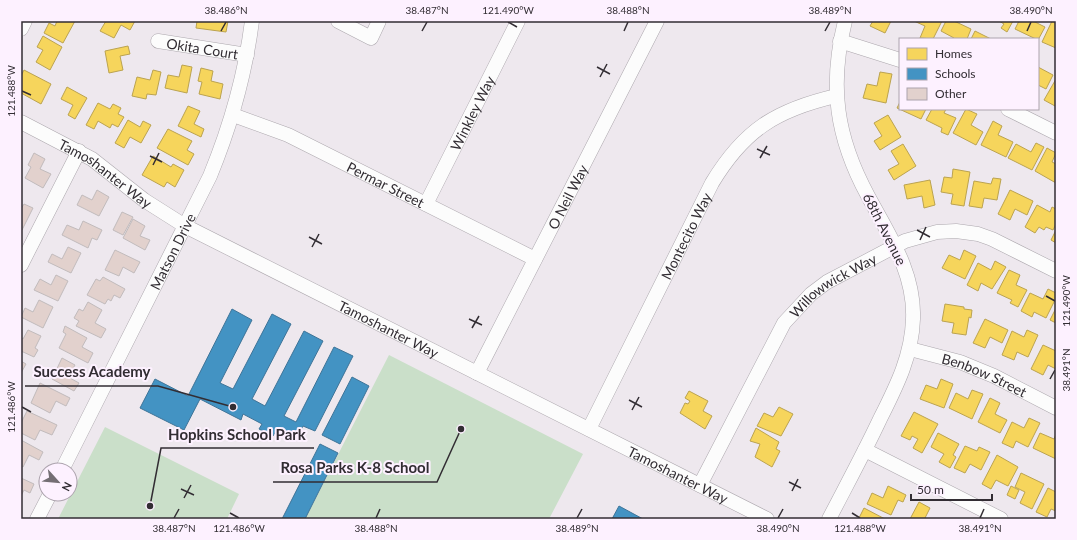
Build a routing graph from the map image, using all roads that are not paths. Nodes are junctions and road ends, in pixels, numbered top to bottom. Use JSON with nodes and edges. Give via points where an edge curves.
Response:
{"nodes":[{"id":1,"x":25,"y":21,"type":"edge"},
{"id":2,"x":252,"y":21,"type":"edge"},
{"id":3,"x":338,"y":21,"type":"edge"},
{"id":4,"x":379,"y":21,"type":"edge"},
{"id":5,"x":518,"y":21,"type":"edge"},
{"id":6,"x":657,"y":21,"type":"edge"},
{"id":7,"x":845,"y":21,"type":"edge"},
{"id":8,"x":21,"y":29,"type":"edge"},
{"id":9,"x":158,"y":40,"type":"dead end"},
{"id":10,"x":840,"y":41,"type":"junction"},
{"id":11,"x":247,"y":55,"type":"junction"},
{"id":12,"x":899,"y":60,"type":"edge"},
{"id":13,"x":836,"y":96,"type":"junction"},
{"id":14,"x":1010,"y":110,"type":"edge"},
{"id":15,"x":233,"y":115,"type":"junction"},
{"id":16,"x":21,"y":122,"type":"edge"},
{"id":17,"x":1056,"y":133,"type":"edge"},
{"id":18,"x":79,"y":151,"type":"junction"},
{"id":19,"x":426,"y":204,"type":"junction"},
{"id":20,"x":185,"y":226,"type":"junction"},
{"id":21,"x":896,"y":246,"type":"junction"},
{"id":22,"x":535,"y":259,"type":"junction"},
{"id":23,"x":21,"y":265,"type":"edge"},
{"id":24,"x":1056,"y":271,"type":"edge"},
{"id":25,"x":910,"y":349,"type":"junction"},
{"id":26,"x":477,"y":373,"type":"junction"},
{"id":27,"x":1056,"y":408,"type":"edge"},
{"id":28,"x":589,"y":430,"type":"junction"},
{"id":29,"x":865,"y":450,"type":"junction"},
{"id":30,"x":66,"y":462,"type":"edge"},
{"id":31,"x":700,"y":485,"type":"junction"},
{"id":32,"x":46,"y":502,"type":"edge"},
{"id":33,"x":37,"y":519,"type":"edge"},
{"id":34,"x":767,"y":519,"type":"edge"},
{"id":35,"x":829,"y":519,"type":"edge"},
{"id":36,"x":1001,"y":519,"type":"edge"}],
"edges":[{"from":1,"to":8,"type":"street"},
{"from":2,"to":11,"type":"street","name":"Matson Drive"},
{"from":3,"to":4,"type":"street","via":[[371,38]]},
{"from":5,"to":19,"type":"street","name":"Winkley Way"},
{"from":6,"to":22,"type":"street","name":"O Neil Way"},
{"from":7,"to":10,"type":"street","name":"68th Avenue"},
{"from":9,"to":11,"type":"street","name":"Okita Court"},
{"from":10,"to":12,"type":"street"},
{"from":10,"to":13,"type":"street","name":"68th Avenue","via":[[836,65]]},
{"from":11,"to":15,"type":"street","name":"Matson Drive"},
{"from":13,"to":21,"type":"street","name":"68th Avenue","via":[[847,153]]},
{"from":13,"to":28,"type":"street","name":"Montecito Way","via":[[806,103],[766,122],[745,140],[723,165]]},
{"from":14,"to":17,"type":"street"},
{"from":15,"to":19,"type":"street","name":"Permar Street","via":[[288,135]]},
{"from":15,"to":20,"type":"street","name":"Matson Drive","via":[[210,176]]},
{"from":16,"to":18,"type":"street","name":"Tamoshanter Way"},
{"from":18,"to":20,"type":"street","name":"Tamoshanter Way","via":[[157,209]]},
{"from":18,"to":23,"type":"street"},
{"from":19,"to":22,"type":"street","name":"Permar Street"},
{"from":20,"to":26,"type":"street","name":"Tamoshanter Way"},
{"from":20,"to":30,"type":"street","name":"Matson Drive"},
{"from":21,"to":24,"type":"street","name":"Willowwick Way","via":[[919,236],[937,232],[971,233],[992,239]]},
{"from":21,"to":25,"type":"street","name":"68th Avenue","via":[[908,277],[912,297],[914,318]]},
{"from":21,"to":31,"type":"street","name":"Willowwick Way","via":[[827,282],[797,307],[775,338]]},
{"from":22,"to":26,"type":"street","name":"O Neil Way"},
{"from":25,"to":27,"type":"street","name":"Benbow Street","via":[[960,362],[994,376]]},
{"from":25,"to":29,"type":"street","name":"68th Avenue","via":[[898,383]]},
{"from":26,"to":28,"type":"street","name":"Tamoshanter Way"},
{"from":28,"to":31,"type":"street","name":"Tamoshanter Way"},
{"from":29,"to":35,"type":"street","name":"68th Avenue"},
{"from":29,"to":36,"type":"street"},
{"from":31,"to":34,"type":"street","name":"Tamoshanter Way"},
{"from":32,"to":33,"type":"street"}]}
